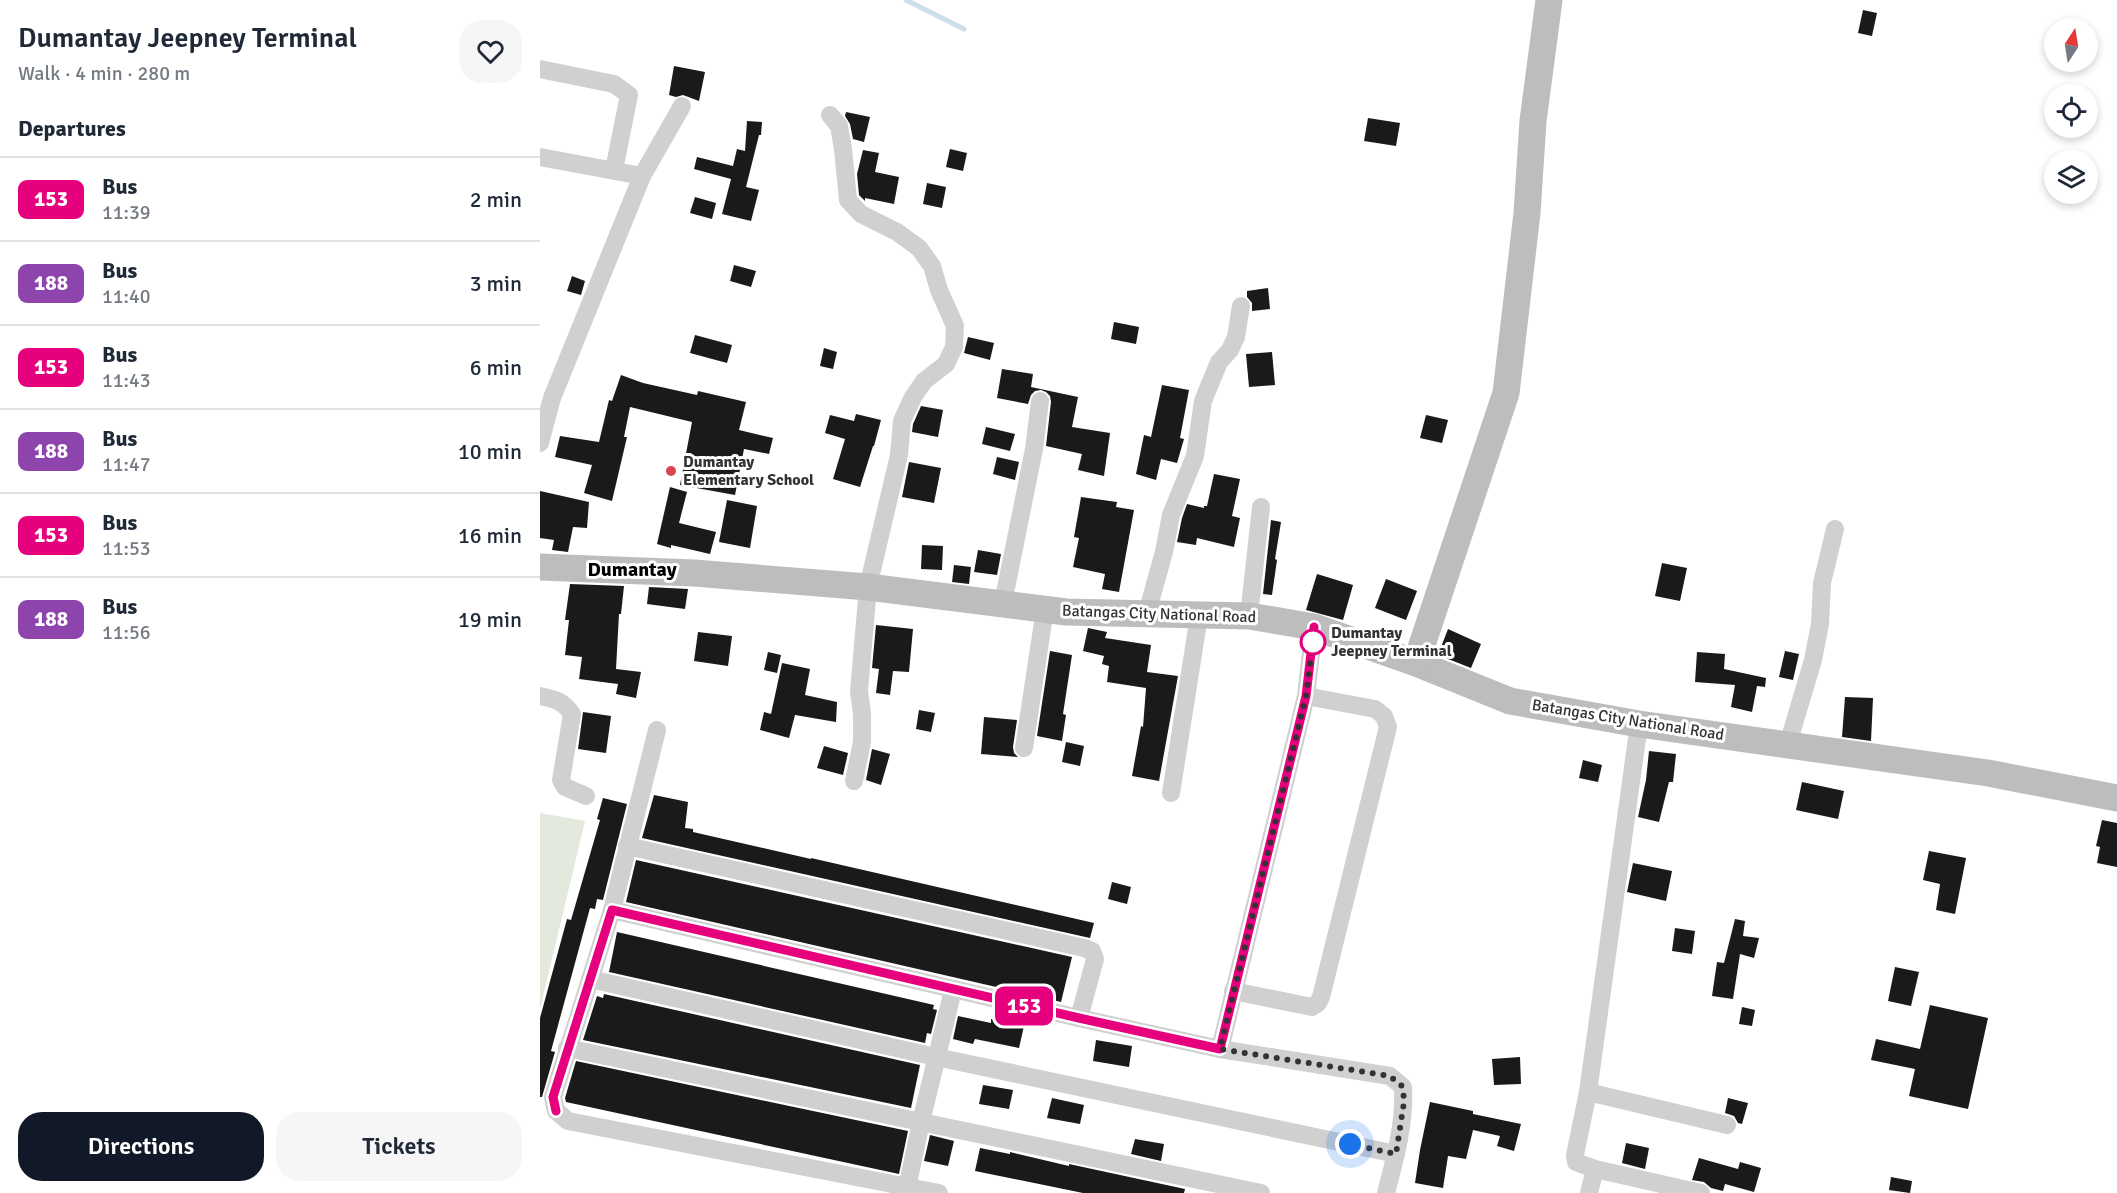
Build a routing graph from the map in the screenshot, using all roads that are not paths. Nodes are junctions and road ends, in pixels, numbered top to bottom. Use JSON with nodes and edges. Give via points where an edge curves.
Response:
{"nodes":[{"id":1,"x":1549,"y":0,"type":"edge"},
{"id":2,"x":540,"y":69,"type":"edge"},
{"id":3,"x":682,"y":106,"type":"dead end"},
{"id":4,"x":830,"y":115,"type":"dead end"},
{"id":5,"x":540,"y":157,"type":"edge"},
{"id":6,"x":614,"y":170,"type":"junction"},
{"id":7,"x":642,"y":176,"type":"junction"},
{"id":8,"x":1241,"y":306,"type":"dead end"},
{"id":9,"x":1040,"y":401,"type":"dead end"},
{"id":10,"x":544,"y":413,"type":"edge"},
{"id":11,"x":540,"y":443,"type":"edge"},
{"id":12,"x":1261,"y":507,"type":"dead end"},
{"id":13,"x":1835,"y":529,"type":"dead end"},
{"id":14,"x":540,"y":567,"type":"edge"},
{"id":15,"x":868,"y":587,"type":"junction"},
{"id":16,"x":1004,"y":603,"type":"junction"},
{"id":17,"x":1045,"y":609,"type":"junction"},
{"id":18,"x":1147,"y":613,"type":"junction"},
{"id":19,"x":1199,"y":616,"type":"junction"},
{"id":20,"x":1249,"y":616,"type":"junction"},
{"id":21,"x":1314,"y":627,"type":"junction"},
{"id":22,"x":1416,"y":663,"type":"junction"},
{"id":23,"x":540,"y":696,"type":"edge"},
{"id":24,"x":1306,"y":696,"type":"junction"},
{"id":25,"x":1639,"y":724,"type":"junction"},
{"id":26,"x":657,"y":730,"type":"dead end"},
{"id":27,"x":1788,"y":744,"type":"junction"},
{"id":28,"x":1024,"y":748,"type":"dead end"},
{"id":29,"x":854,"y":781,"type":"dead end"},
{"id":30,"x":1172,"y":793,"type":"dead end"},
{"id":31,"x":586,"y":796,"type":"dead end"},
{"id":32,"x":2117,"y":798,"type":"edge"},
{"id":33,"x":627,"y":846,"type":"junction"},
{"id":34,"x":612,"y":910,"type":"junction"},
{"id":35,"x":590,"y":979,"type":"junction"},
{"id":36,"x":953,"y":990,"type":"junction"},
{"id":37,"x":1233,"y":991,"type":"junction"},
{"id":38,"x":1079,"y":1018,"type":"junction"},
{"id":39,"x":567,"y":1048,"type":"junction"},
{"id":40,"x":1220,"y":1049,"type":"junction"},
{"id":41,"x":936,"y":1057,"type":"junction"},
{"id":42,"x":1588,"y":1092,"type":"junction"},
{"id":43,"x":921,"y":1122,"type":"junction"},
{"id":44,"x":1727,"y":1125,"type":"dead end"},
{"id":45,"x":1396,"y":1154,"type":"junction"},
{"id":46,"x":1595,"y":1169,"type":"junction"},
{"id":47,"x":1665,"y":1189,"type":"edge"},
{"id":48,"x":907,"y":1190,"type":"edge"},
{"id":49,"x":939,"y":1193,"type":"edge"},
{"id":50,"x":1261,"y":1193,"type":"edge"},
{"id":51,"x":1386,"y":1193,"type":"edge"},
{"id":52,"x":1589,"y":1193,"type":"edge"},
{"id":53,"x":1701,"y":1193,"type":"edge"}],
"edges":[{"from":1,"to":22,"type":"street","via":[[1506,393]]},
{"from":2,"to":6,"type":"street","via":[[614,84],[629,95]]},
{"from":3,"to":7,"type":"street"},
{"from":4,"to":15,"type":"street","via":[[839,126],[848,200],[861,214],[919,248],[932,266],[955,326],[954,347],[946,364],[924,381],[903,421],[899,455]]},
{"from":5,"to":6,"type":"street"},
{"from":6,"to":7,"type":"street"},
{"from":7,"to":10,"type":"street"},
{"from":8,"to":18,"type":"street","via":[[1236,337],[1219,362],[1203,402],[1195,456],[1172,515]]},
{"from":9,"to":16,"type":"street"},
{"from":10,"to":11,"type":"street"},
{"from":12,"to":20,"type":"street"},
{"from":13,"to":27,"type":"street","via":[[1822,583],[1813,660]]},
{"from":14,"to":15,"type":"street","name":"Batangas City National Road","via":[[694,573]]},
{"from":15,"to":16,"type":"street","name":"Batangas City National Road"},
{"from":15,"to":29,"type":"street","via":[[859,691],[862,742]]},
{"from":16,"to":17,"type":"street","name":"Batangas City National Road"},
{"from":17,"to":18,"type":"street","name":"Batangas City National Road"},
{"from":17,"to":28,"type":"street"},
{"from":18,"to":19,"type":"street","name":"Batangas City National Road"},
{"from":19,"to":20,"type":"street","name":"Batangas City National Road"},
{"from":19,"to":30,"type":"street"},
{"from":20,"to":21,"type":"street","name":"Batangas City National Road"},
{"from":21,"to":22,"type":"street","name":"Batangas City National Road"},
{"from":21,"to":24,"type":"street"},
{"from":22,"to":25,"type":"street","name":"Batangas City National Road","via":[[1510,701]]},
{"from":23,"to":31,"type":"street","via":[[566,704],[572,714],[561,780],[565,787]]},
{"from":24,"to":37,"type":"street"},
{"from":24,"to":37,"type":"street","via":[[1375,709],[1384,716],[1388,727],[1318,1003],[1312,1007]]},
{"from":25,"to":27,"type":"street","name":"Batangas City National Road"},
{"from":25,"to":42,"type":"street"},
{"from":26,"to":33,"type":"street"},
{"from":27,"to":32,"type":"street","name":"Batangas City National Road","via":[[1988,773]]},
{"from":33,"to":34,"type":"street"},
{"from":33,"to":38,"type":"street","via":[[1092,951],[1095,959]]},
{"from":34,"to":35,"type":"street"},
{"from":34,"to":36,"type":"street"},
{"from":35,"to":39,"type":"street"},
{"from":35,"to":41,"type":"street"},
{"from":36,"to":38,"type":"street"},
{"from":36,"to":41,"type":"street"},
{"from":37,"to":40,"type":"street"},
{"from":38,"to":40,"type":"street"},
{"from":39,"to":43,"type":"street"},
{"from":39,"to":48,"type":"street","via":[[553,1097],[556,1111],[568,1121]]},
{"from":40,"to":45,"type":"street","via":[[1390,1076],[1403,1087]]},
{"from":41,"to":43,"type":"street"},
{"from":41,"to":45,"type":"street"},
{"from":42,"to":44,"type":"street"},
{"from":42,"to":46,"type":"street","via":[[1575,1155],[1576,1162]]},
{"from":43,"to":48,"type":"street"},
{"from":43,"to":50,"type":"street"},
{"from":45,"to":51,"type":"street"},
{"from":46,"to":47,"type":"street"},
{"from":46,"to":52,"type":"street"},
{"from":47,"to":53,"type":"street"},
{"from":48,"to":49,"type":"street"}]}
